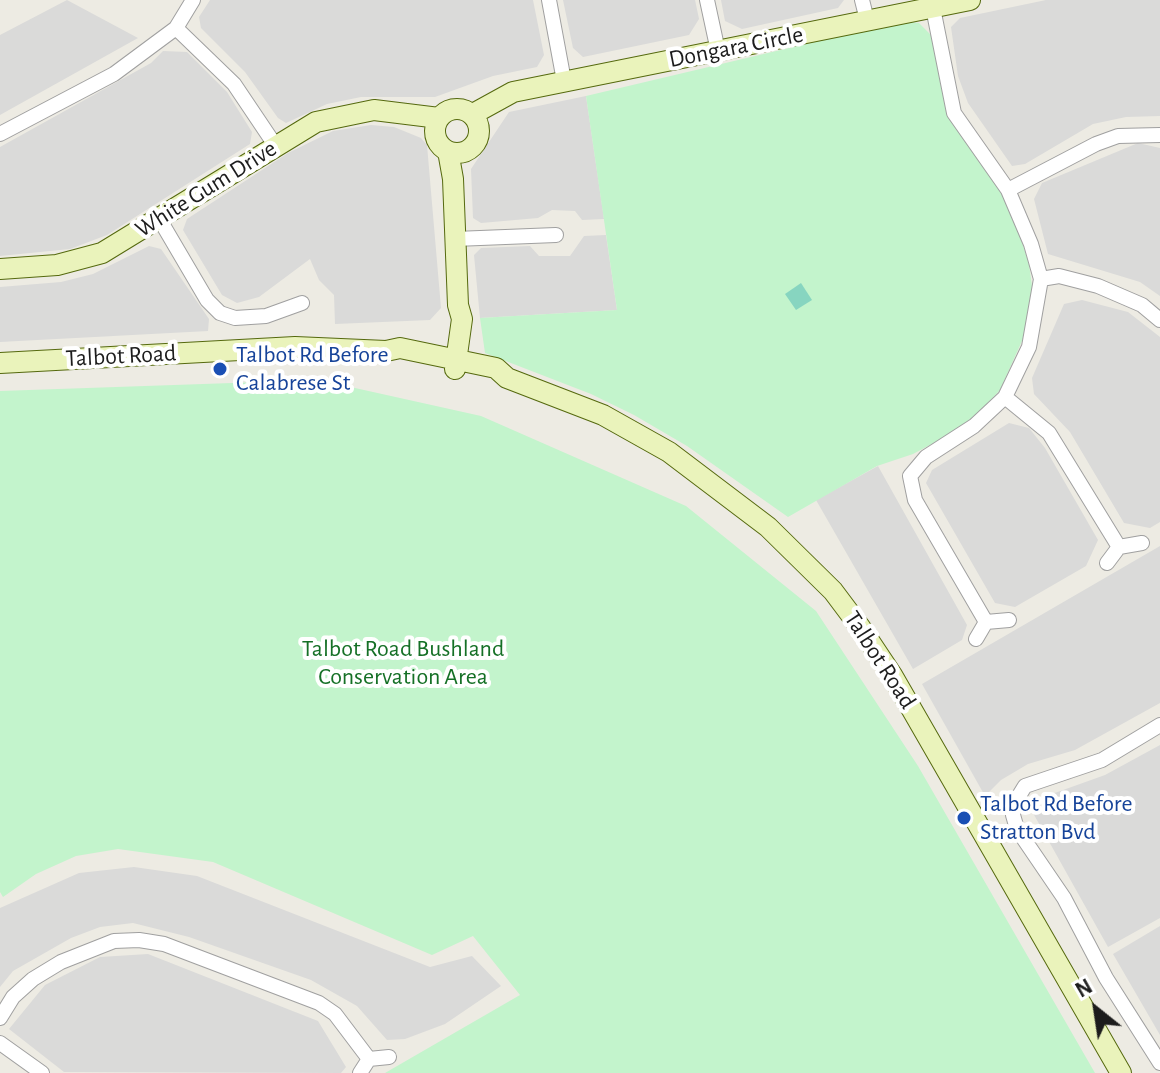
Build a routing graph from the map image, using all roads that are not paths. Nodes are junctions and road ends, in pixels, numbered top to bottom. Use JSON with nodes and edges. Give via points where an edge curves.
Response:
{"nodes":[{"id":1,"x":193,"y":0,"type":"edge"},
{"id":2,"x":549,"y":0,"type":"edge"},
{"id":3,"x":707,"y":0,"type":"edge"},
{"id":4,"x":970,"y":0,"type":"edge"},
{"id":5,"x":933,"y":8,"type":"junction"},
{"id":6,"x":864,"y":10,"type":"edge"},
{"id":7,"x":176,"y":28,"type":"junction"},
{"id":8,"x":718,"y":51,"type":"junction"},
{"id":9,"x":564,"y":81,"type":"junction"},
{"id":10,"x":476,"y":120,"type":"junction"},
{"id":11,"x":437,"y":125,"type":"junction"},
{"id":12,"x":0,"y":134,"type":"edge"},
{"id":13,"x":1160,"y":135,"type":"edge"},
{"id":14,"x":275,"y":145,"type":"junction"},
{"id":15,"x":453,"y":152,"type":"junction"},
{"id":16,"x":1008,"y":190,"type":"junction"},
{"id":17,"x":160,"y":220,"type":"junction"},
{"id":18,"x":556,"y":235,"type":"dead end"},
{"id":19,"x":455,"y":239,"type":"junction"},
{"id":20,"x":0,"y":269,"type":"edge"},
{"id":21,"x":1041,"y":279,"type":"junction"},
{"id":22,"x":302,"y":303,"type":"dead end"},
{"id":23,"x":1160,"y":320,"type":"edge"},
{"id":24,"x":0,"y":363,"type":"edge"},
{"id":25,"x":450,"y":363,"type":"junction"},
{"id":26,"x":1005,"y":397,"type":"junction"},
{"id":27,"x":1142,"y":543,"type":"dead end"},
{"id":28,"x":1119,"y":547,"type":"junction"},
{"id":29,"x":1107,"y":563,"type":"dead end"},
{"id":30,"x":1009,"y":620,"type":"dead end"},
{"id":31,"x":986,"y":622,"type":"junction"},
{"id":32,"x":976,"y":639,"type":"dead end"},
{"id":33,"x":1160,"y":725,"type":"edge"},
{"id":34,"x":0,"y":1018,"type":"edge"},
{"id":35,"x":0,"y":1043,"type":"edge"},
{"id":36,"x":389,"y":1057,"type":"dead end"},
{"id":37,"x":369,"y":1059,"type":"junction"},
{"id":38,"x":1160,"y":1063,"type":"edge"},
{"id":39,"x":42,"y":1073,"type":"edge"},
{"id":40,"x":360,"y":1073,"type":"edge"},
{"id":41,"x":1121,"y":1073,"type":"edge"}],
"edges":[{"from":1,"to":7,"type":"street"},
{"from":2,"to":9,"type":"street"},
{"from":3,"to":8,"type":"street"},
{"from":4,"to":5,"type":"main road","name":"Dongara Circle"},
{"from":5,"to":6,"type":"main road","name":"Dongara Circle"},
{"from":5,"to":16,"type":"street","via":[[954,113]]},
{"from":6,"to":8,"type":"main road","name":"Dongara Circle"},
{"from":7,"to":12,"type":"street","via":[[114,74]]},
{"from":7,"to":14,"type":"street","via":[[234,84]]},
{"from":8,"to":9,"type":"main road","name":"Dongara Circle"},
{"from":9,"to":10,"type":"main road","name":"Dongara Circle","via":[[503,95]]},
{"from":10,"to":11,"type":"main road","via":[[455,108]]},
{"from":10,"to":15,"type":"main road","via":[[477,142]]},
{"from":11,"to":14,"type":"main road","name":"White Gum Drive","via":[[411,113],[374,110],[316,122]]},
{"from":11,"to":15,"type":"main road","via":[[437,140]]},
{"from":13,"to":16,"type":"street","via":[[1118,136]]},
{"from":14,"to":17,"type":"main road","name":"White Gum Drive"},
{"from":15,"to":19,"type":"main road"},
{"from":16,"to":21,"type":"street"},
{"from":17,"to":20,"type":"main road","name":"White Gum Drive","via":[[82,260]]},
{"from":17,"to":22,"type":"street","via":[[220,313],[235,318],[266,316]]},
{"from":18,"to":19,"type":"street"},
{"from":19,"to":25,"type":"main road","via":[[458,305]]},
{"from":21,"to":23,"type":"street","via":[[1059,276],[1098,286],[1142,305]]},
{"from":21,"to":26,"type":"street","via":[[1029,347]]},
{"from":24,"to":25,"type":"main road","name":"Talbot Road","via":[[295,347],[386,351],[396,361]]},
{"from":25,"to":41,"type":"main road","name":"Talbot Road","via":[[492,380],[507,378],[603,415],[669,452],[758,518],[833,591],[892,675]]},
{"from":26,"to":28,"type":"street","via":[[1049,433]]},
{"from":26,"to":31,"type":"street","via":[[974,426],[926,457],[910,476],[915,500]]},
{"from":27,"to":28,"type":"street"},
{"from":28,"to":29,"type":"street"},
{"from":30,"to":31,"type":"street"},
{"from":31,"to":32,"type":"street"},
{"from":33,"to":38,"type":"street","via":[[1102,760],[1025,786],[1013,815]]},
{"from":34,"to":37,"type":"street","via":[[13,997],[61,962],[114,941],[139,940],[164,944],[319,1003],[335,1014]]},
{"from":35,"to":39,"type":"street"},
{"from":36,"to":37,"type":"street"},
{"from":37,"to":40,"type":"street"}]}
